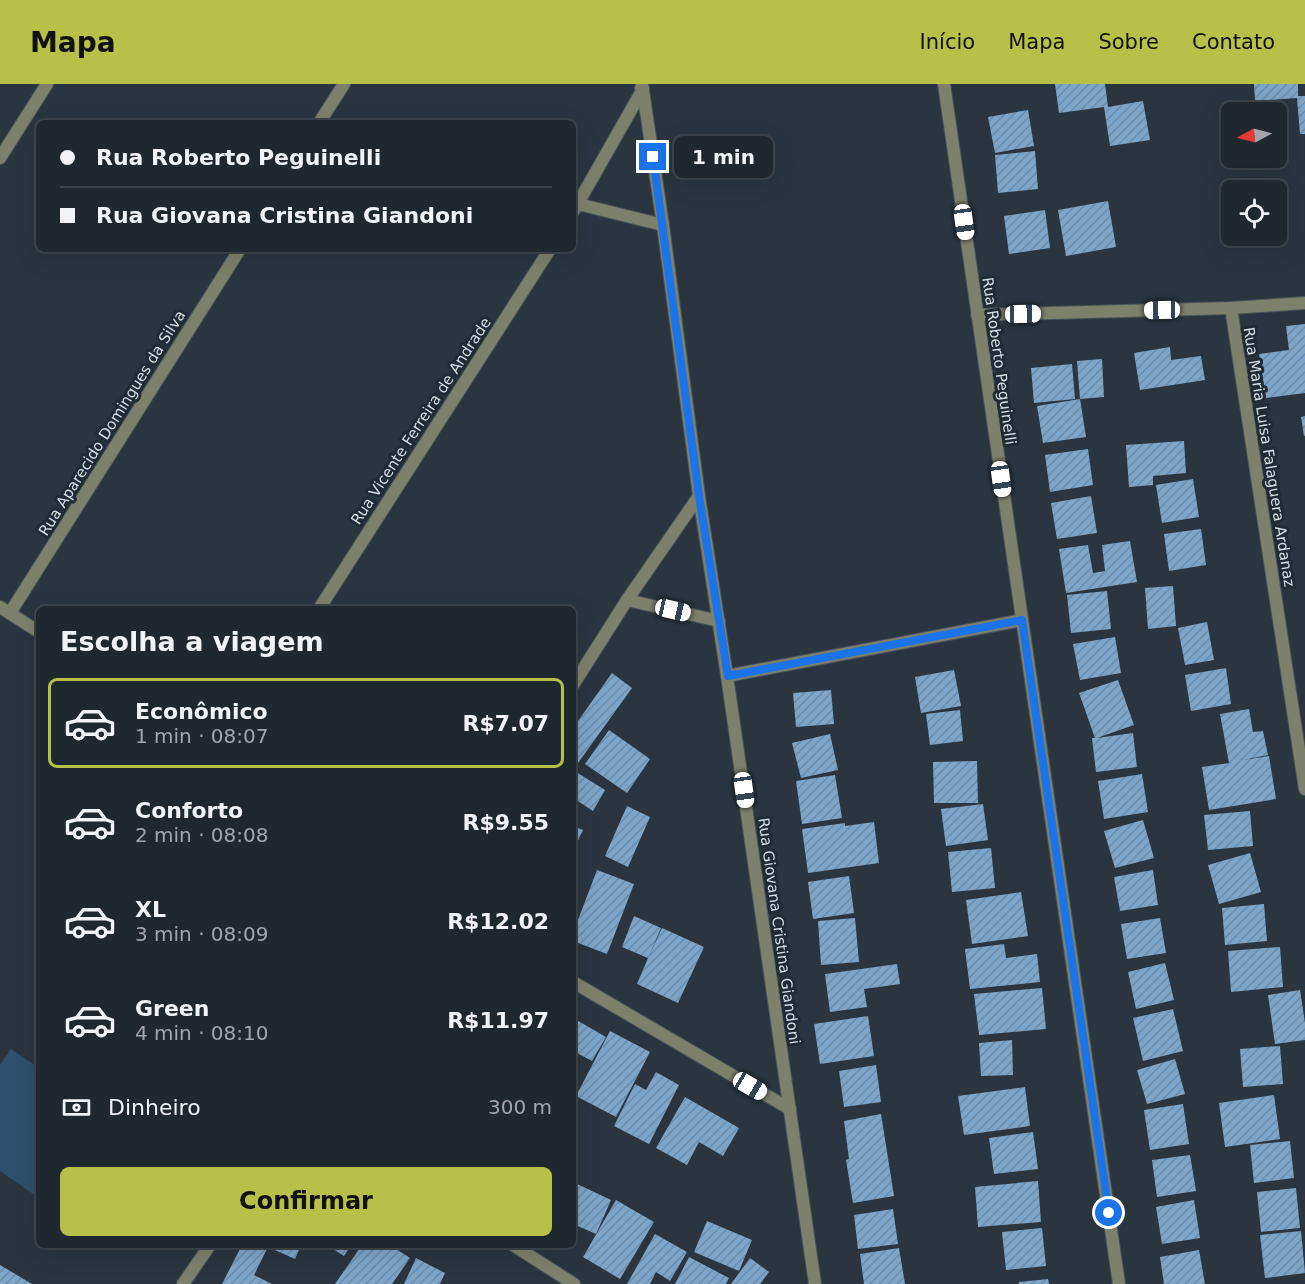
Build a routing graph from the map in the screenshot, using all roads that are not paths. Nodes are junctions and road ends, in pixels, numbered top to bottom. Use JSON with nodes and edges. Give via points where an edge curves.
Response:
{"nodes":[{"id":1,"x":47,"y":84,"type":"edge"},
{"id":2,"x":344,"y":84,"type":"edge"},
{"id":3,"x":944,"y":84,"type":"edge"},
{"id":4,"x":640,"y":86,"type":"edge"},
{"id":5,"x":321,"y":120,"type":"edge"},
{"id":6,"x":0,"y":158,"type":"edge"},
{"id":7,"x":576,"y":208,"type":"edge"},
{"id":8,"x":663,"y":225,"type":"junction"},
{"id":9,"x":238,"y":252,"type":"edge"},
{"id":10,"x":547,"y":252,"type":"edge"},
{"id":11,"x":1305,"y":303,"type":"edge"},
{"id":12,"x":1231,"y":308,"type":"junction"},
{"id":13,"x":977,"y":315,"type":"junction"},
{"id":14,"x":699,"y":496,"type":"junction"},
{"id":15,"x":627,"y":600,"type":"junction"},
{"id":16,"x":321,"y":606,"type":"edge"},
{"id":17,"x":5,"y":610,"type":"edge"},
{"id":18,"x":1022,"y":620,"type":"junction"},
{"id":19,"x":718,"y":621,"type":"junction"},
{"id":20,"x":36,"y":630,"type":"edge"},
{"id":21,"x":728,"y":676,"type":"junction"},
{"id":22,"x":576,"y":680,"type":"edge"},
{"id":23,"x":1305,"y":789,"type":"edge"},
{"id":24,"x":576,"y":984,"type":"edge"},
{"id":25,"x":790,"y":1108,"type":"junction"},
{"id":26,"x":208,"y":1248,"type":"edge"},
{"id":27,"x":518,"y":1248,"type":"edge"},
{"id":28,"x":183,"y":1284,"type":"edge"},
{"id":29,"x":574,"y":1284,"type":"edge"},
{"id":30,"x":815,"y":1284,"type":"edge"},
{"id":31,"x":1119,"y":1284,"type":"edge"}],
"edges":[{"from":1,"to":6,"type":"street"},
{"from":2,"to":5,"type":"street"},
{"from":3,"to":13,"type":"street","name":"Rua Roberto Peguinelli"},
{"from":4,"to":7,"type":"street"},
{"from":4,"to":8,"type":"street","name":"Rua Giovana Cristina Giandoni"},
{"from":7,"to":8,"type":"street"},
{"from":8,"to":14,"type":"street","name":"Rua Giovana Cristina Giandoni"},
{"from":9,"to":17,"type":"street","name":"Rua Aparecido Domingues da Silva"},
{"from":10,"to":16,"type":"street","name":"Rua Vicente Ferreira de Andrade"},
{"from":11,"to":12,"type":"street"},
{"from":12,"to":13,"type":"street"},
{"from":12,"to":23,"type":"street","name":"Rua Maria Luisa Falaguera Ardanaz"},
{"from":13,"to":18,"type":"street","name":"Rua Roberto Peguinelli"},
{"from":14,"to":15,"type":"street"},
{"from":14,"to":19,"type":"street","name":"Rua Giovana Cristina Giandoni"},
{"from":15,"to":19,"type":"street"},
{"from":15,"to":22,"type":"street"},
{"from":17,"to":20,"type":"street"},
{"from":18,"to":21,"type":"street"},
{"from":18,"to":31,"type":"street","name":"Rua Roberto Peguinelli"},
{"from":19,"to":21,"type":"street","name":"Rua Giovana Cristina Giandoni"},
{"from":21,"to":25,"type":"street","name":"Rua Giovana Cristina Giandoni"},
{"from":24,"to":25,"type":"street"},
{"from":25,"to":30,"type":"street","name":"Rua Giovana Cristina Giandoni"},
{"from":26,"to":28,"type":"street"},
{"from":27,"to":29,"type":"street"}]}
